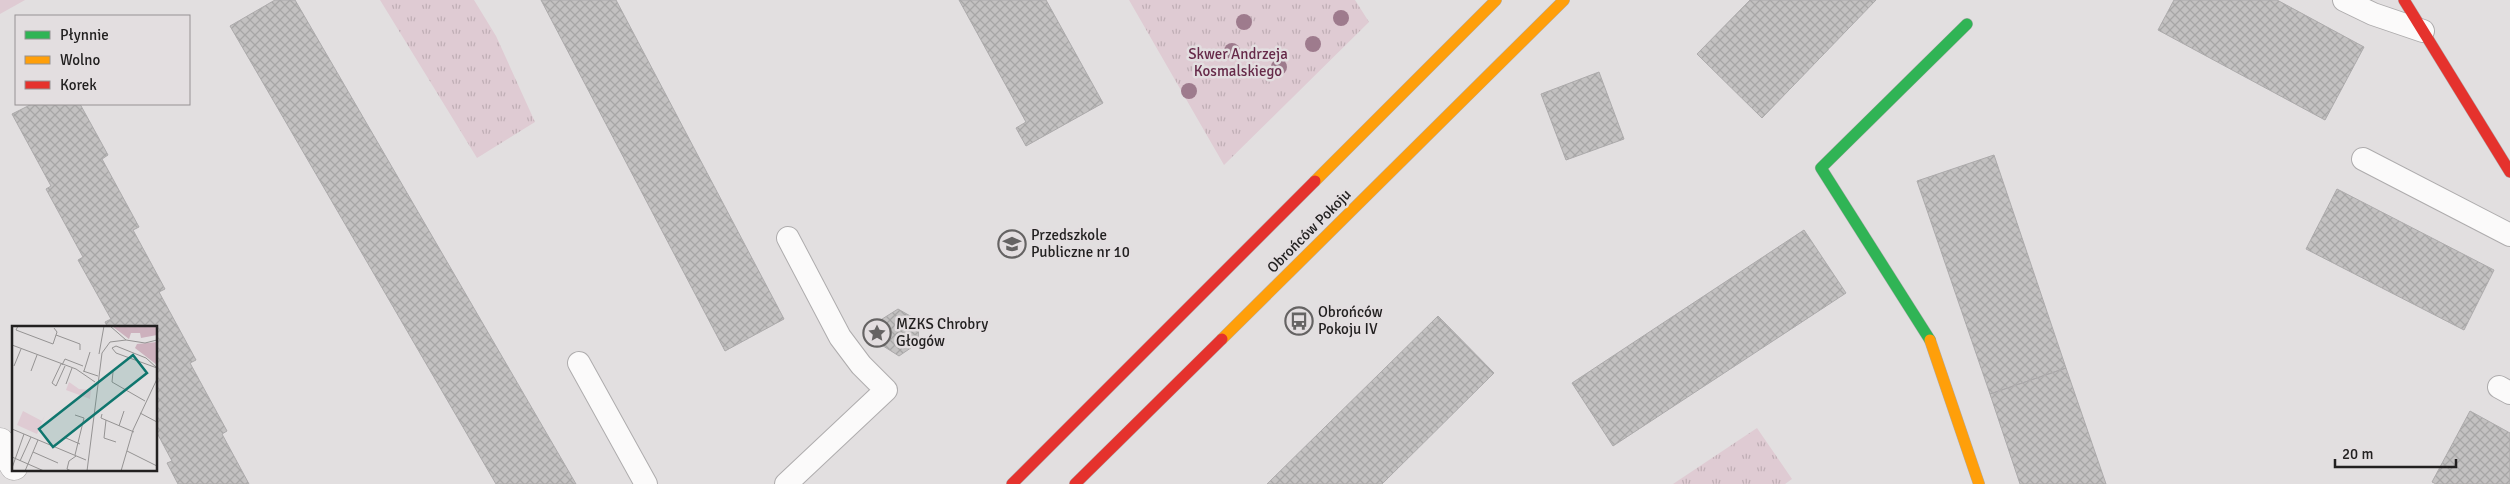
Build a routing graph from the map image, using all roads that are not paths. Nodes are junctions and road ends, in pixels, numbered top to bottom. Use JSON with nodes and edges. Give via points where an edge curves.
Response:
{"nodes":[{"id":1,"x":1496,"y":0,"type":"edge"},
{"id":2,"x":1564,"y":0,"type":"edge"},
{"id":3,"x":2344,"y":0,"type":"edge"},
{"id":4,"x":2404,"y":0,"type":"edge"},
{"id":5,"x":1967,"y":24,"type":"dead end"},
{"id":6,"x":2423,"y":31,"type":"junction"},
{"id":7,"x":2364,"y":159,"type":"dead end"},
{"id":8,"x":2507,"y":160,"type":"edge"},
{"id":9,"x":2510,"y":235,"type":"edge"},
{"id":10,"x":788,"y":238,"type":"dead end"},
{"id":11,"x":579,"y":364,"type":"dead end"},
{"id":12,"x":0,"y":442,"type":"edge"},
{"id":13,"x":12,"y":463,"type":"edge"},
{"id":14,"x":17,"y":472,"type":"edge"},
{"id":15,"x":24,"y":484,"type":"edge"},
{"id":16,"x":646,"y":484,"type":"edge"},
{"id":17,"x":786,"y":484,"type":"edge"},
{"id":18,"x":1012,"y":484,"type":"edge"},
{"id":19,"x":1076,"y":484,"type":"edge"},
{"id":20,"x":1979,"y":484,"type":"edge"}],
"edges":[{"from":1,"to":18,"type":"main road","name":"Obrońców Pokoju"},
{"from":2,"to":19,"type":"main road","name":"Obrońców Pokoju"},
{"from":3,"to":6,"type":"lane","via":[[2380,17]]},
{"from":4,"to":6,"type":"main road"},
{"from":5,"to":20,"type":"main road","via":[[1821,168],[1931,342]]},
{"from":6,"to":8,"type":"main road"},
{"from":7,"to":9,"type":"lane"},
{"from":10,"to":17,"type":"lane","via":[[840,337],[886,390]]},
{"from":11,"to":16,"type":"lane"},
{"from":12,"to":13,"type":"street"},
{"from":14,"to":15,"type":"street"}]}
